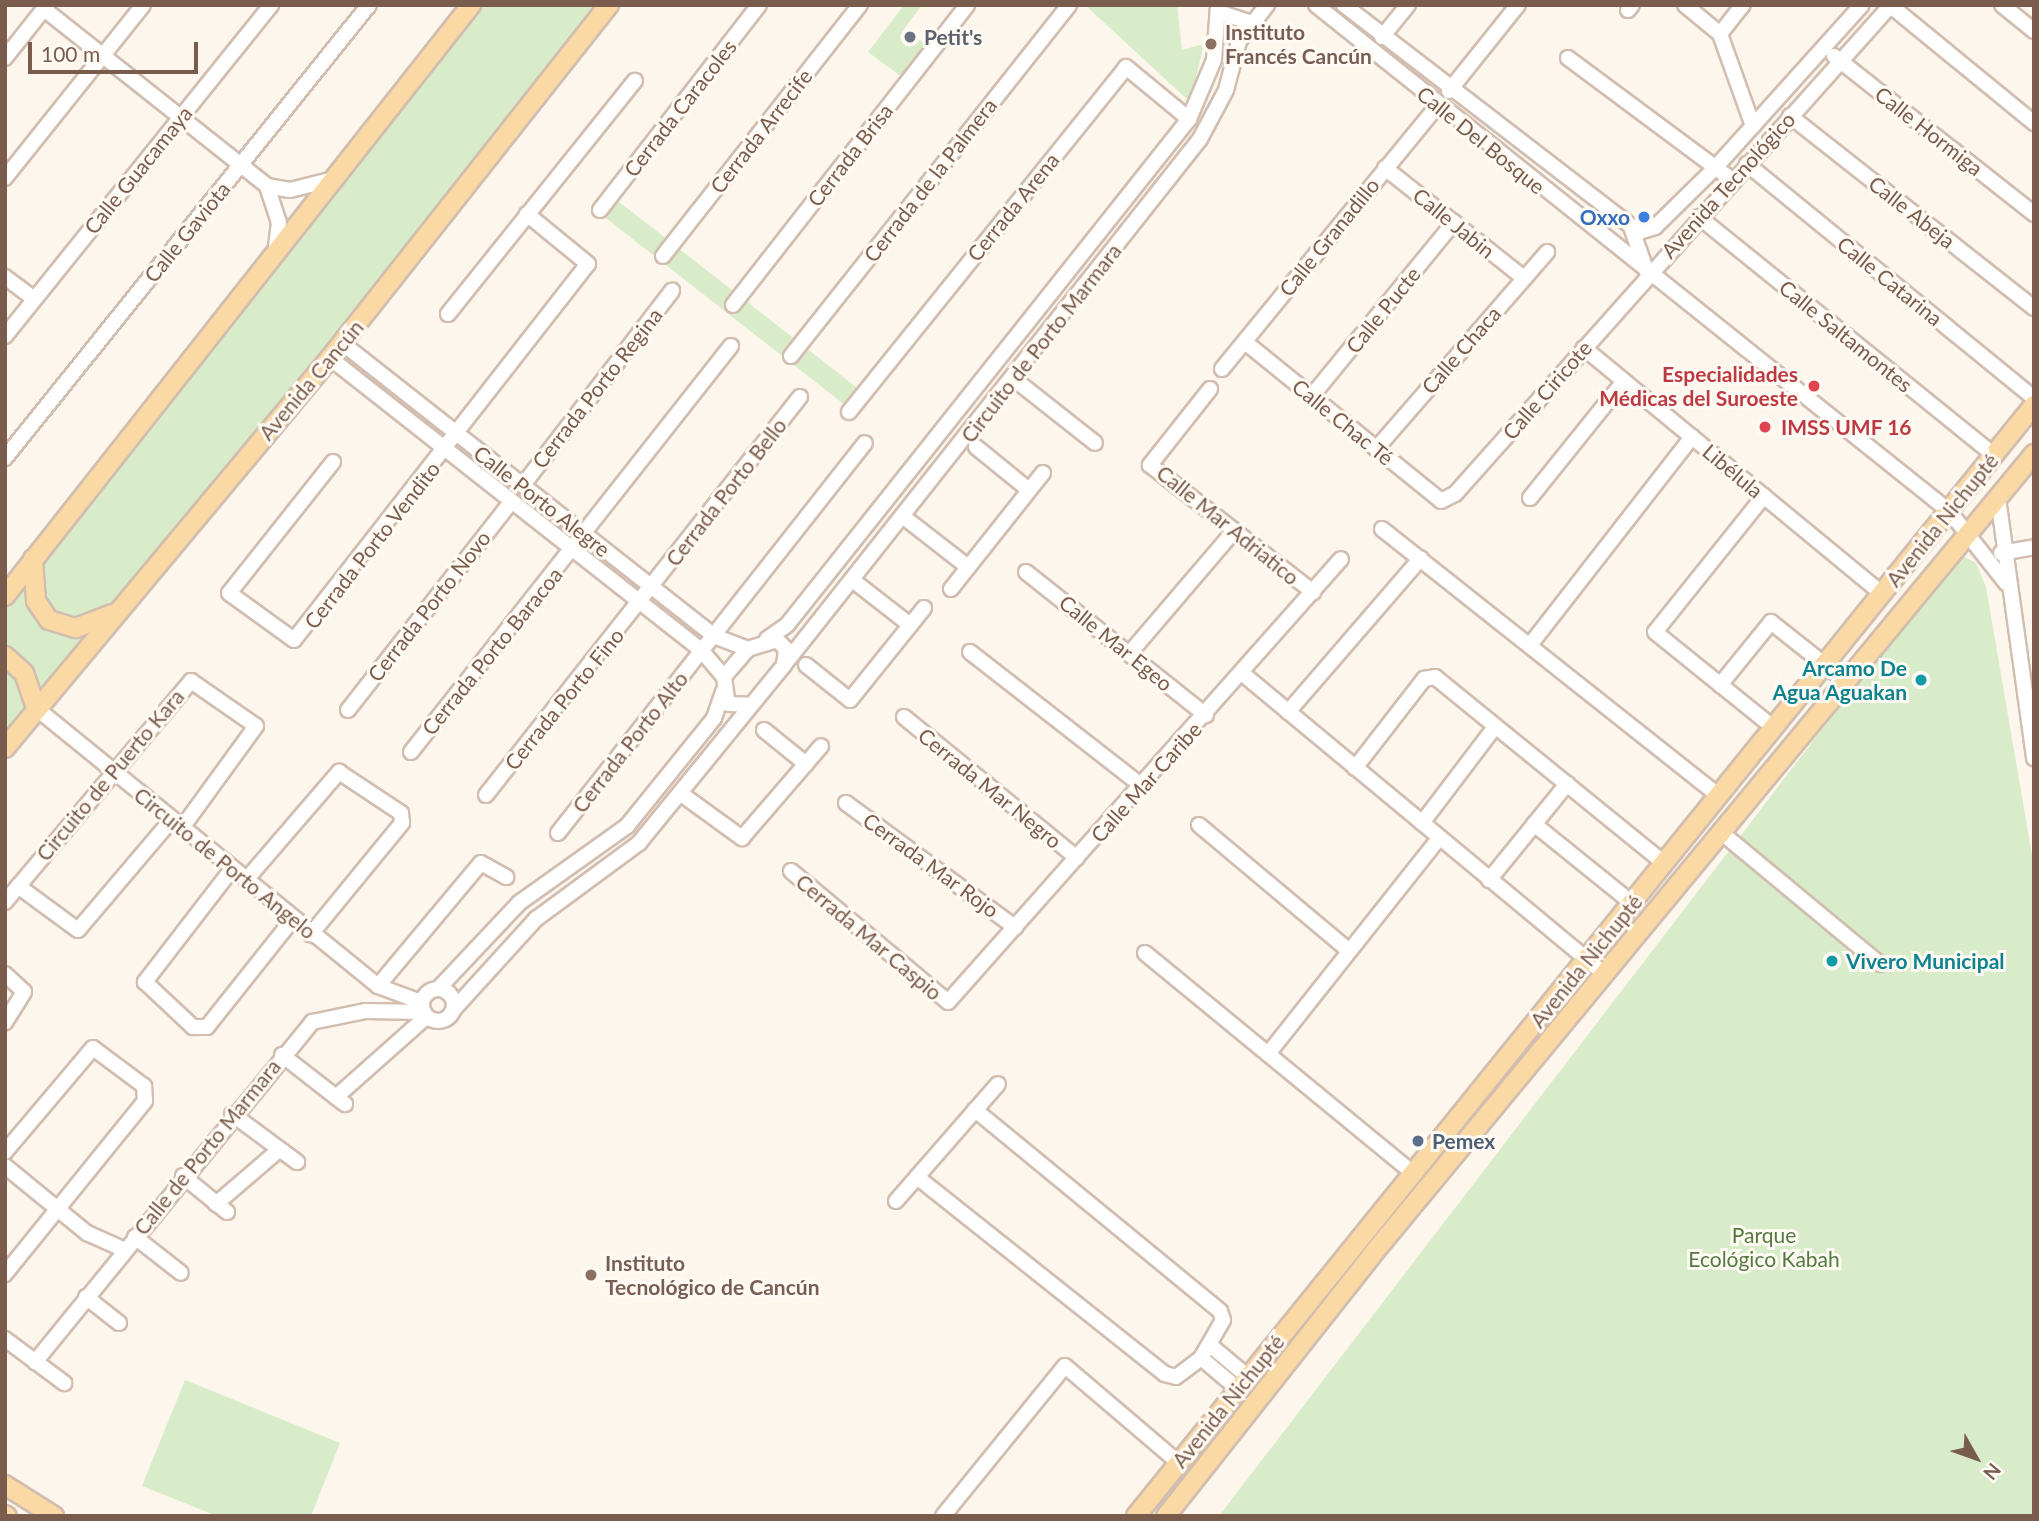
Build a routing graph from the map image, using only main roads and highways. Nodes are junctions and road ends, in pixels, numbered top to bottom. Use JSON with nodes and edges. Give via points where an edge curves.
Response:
{"nodes":[{"id":1,"x":471,"y":5,"type":"edge"},
{"id":2,"x":609,"y":5,"type":"edge"},
{"id":3,"x":2034,"y":405,"type":"edge"},
{"id":4,"x":2034,"y":454,"type":"edge"},
{"id":5,"x":33,"y":559,"type":"junction"},
{"id":6,"x":5,"y":596,"type":"edge"},
{"id":7,"x":116,"y":612,"type":"junction"},
{"id":8,"x":5,"y":656,"type":"edge"},
{"id":9,"x":36,"y":708,"type":"junction"},
{"id":10,"x":5,"y":748,"type":"edge"},
{"id":11,"x":1355,"y":1246,"type":"junction"},
{"id":12,"x":1371,"y":1256,"type":"junction"},
{"id":13,"x":5,"y":1485,"type":"edge"},
{"id":14,"x":24,"y":1496,"type":"junction"},
{"id":15,"x":34,"y":1516,"type":"edge"},
{"id":16,"x":54,"y":1516,"type":"edge"},
{"id":17,"x":1136,"y":1516,"type":"edge"},
{"id":18,"x":1167,"y":1516,"type":"edge"}],
"edges":[{"from":1,"to":5,"type":"main road"},
{"from":2,"to":7,"type":"main road","name":"Avenida Cancún","via":[[330,358]]},
{"from":3,"to":11,"type":"main road","name":"Avenida Nichupté"},
{"from":4,"to":12,"type":"main road","name":"Avenida Nichupté"},
{"from":5,"to":6,"type":"main road"},
{"from":5,"to":7,"type":"main road","via":[[36,601],[49,620],[76,628]]},
{"from":7,"to":9,"type":"main road","name":"Avenida Cancún"},
{"from":8,"to":9,"type":"main road","via":[[23,673]]},
{"from":9,"to":10,"type":"main road","name":"Avenida Cancún"},
{"from":11,"to":12,"type":"main road"},
{"from":11,"to":17,"type":"main road","name":"Avenida Nichupté"},
{"from":12,"to":18,"type":"main road","name":"Avenida Nichupté"},
{"from":13,"to":14,"type":"main road"},
{"from":14,"to":15,"type":"main road"},
{"from":14,"to":16,"type":"main road"}]}
